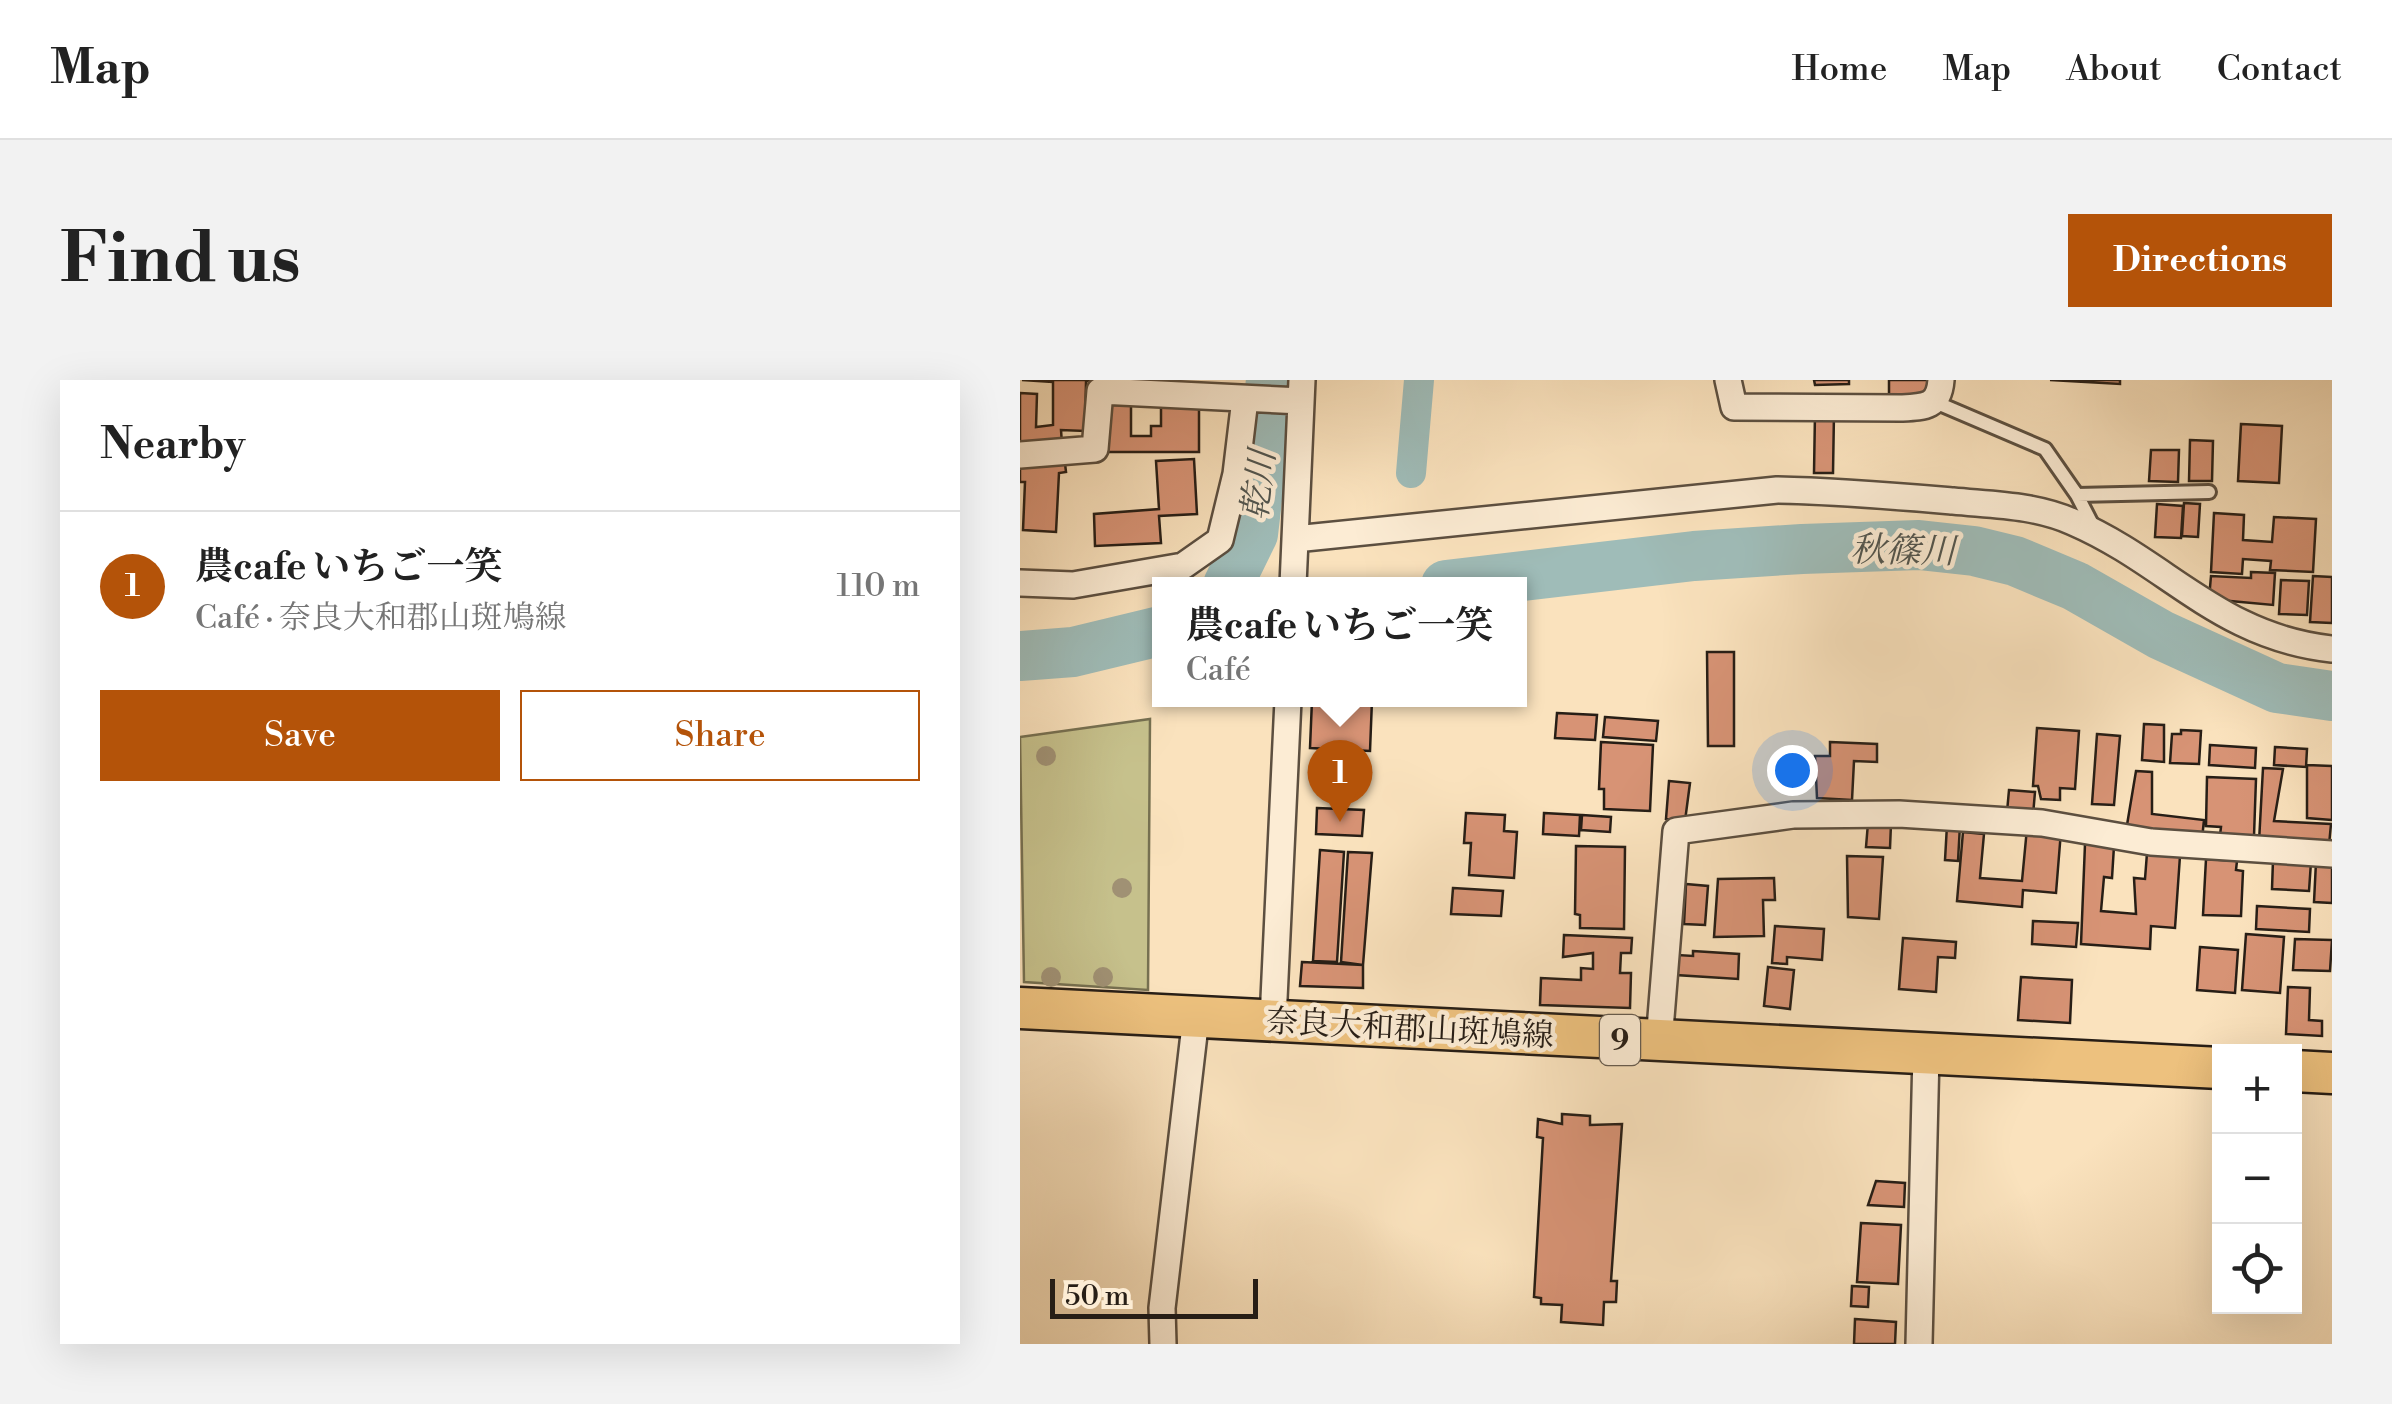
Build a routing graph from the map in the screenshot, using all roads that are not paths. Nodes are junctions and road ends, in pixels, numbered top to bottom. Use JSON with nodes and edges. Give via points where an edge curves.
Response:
{"nodes":[{"id":1,"x":1728,"y":380,"type":"edge"},
{"id":2,"x":1101,"y":386,"type":"edge"},
{"id":3,"x":1301,"y":391,"type":"edge"},
{"id":4,"x":1938,"y":391,"type":"edge"},
{"id":5,"x":1245,"y":399,"type":"junction"},
{"id":6,"x":1020,"y":455,"type":"edge"},
{"id":7,"x":2210,"y":492,"type":"dead end"},
{"id":8,"x":2077,"y":495,"type":"junction"},
{"id":9,"x":2096,"y":533,"type":"junction"},
{"id":10,"x":1295,"y":539,"type":"junction"},
{"id":11,"x":1293,"y":577,"type":"edge"},
{"id":12,"x":1020,"y":583,"type":"edge"},
{"id":13,"x":2332,"y":649,"type":"edge"},
{"id":14,"x":1288,"y":707,"type":"edge"},
{"id":15,"x":2332,"y":854,"type":"edge"},
{"id":16,"x":1020,"y":1008,"type":"edge"},
{"id":17,"x":1196,"y":1018,"type":"junction"},
{"id":18,"x":1273,"y":1020,"type":"junction"},
{"id":19,"x":1660,"y":1042,"type":"junction"},
{"id":20,"x":1926,"y":1054,"type":"junction"},
{"id":21,"x":2212,"y":1068,"type":"edge"},
{"id":22,"x":2302,"y":1071,"type":"edge"},
{"id":23,"x":2332,"y":1073,"type":"edge"},
{"id":24,"x":1163,"y":1344,"type":"edge"},
{"id":25,"x":1918,"y":1344,"type":"edge"}],
"edges":[{"from":1,"to":4,"type":"street","via":[[1734,406],[1928,407]]},
{"from":2,"to":5,"type":"street"},
{"from":2,"to":6,"type":"street","via":[[1095,449]]},
{"from":3,"to":5,"type":"street"},
{"from":3,"to":10,"type":"street"},
{"from":4,"to":8,"type":"lane","via":[[2045,450]]},
{"from":5,"to":12,"type":"street","via":[[1220,540],[1183,566],[1073,585]]},
{"from":7,"to":8,"type":"lane"},
{"from":8,"to":9,"type":"lane"},
{"from":9,"to":10,"type":"street","via":[[2038,509],[1777,490]]},
{"from":9,"to":13,"type":"street","via":[[2214,612],[2279,640]]},
{"from":10,"to":11,"type":"street"},
{"from":14,"to":18,"type":"street"},
{"from":15,"to":19,"type":"street","via":[[1898,814],[1794,815],[1676,831]]},
{"from":16,"to":17,"type":"main road","name":"奈良大和郡山斑鳩線","number":"9"},
{"from":17,"to":18,"type":"main road","name":"奈良大和郡山斑鳩線","number":"9"},
{"from":17,"to":24,"type":"street"},
{"from":18,"to":19,"type":"main road","name":"奈良大和郡山斑鳩線","number":"9"},
{"from":19,"to":20,"type":"main road","name":"奈良大和郡山斑鳩線","number":"9"},
{"from":20,"to":21,"type":"main road","name":"奈良大和郡山斑鳩線","number":"9"},
{"from":20,"to":25,"type":"street"},
{"from":22,"to":23,"type":"main road"}]}
